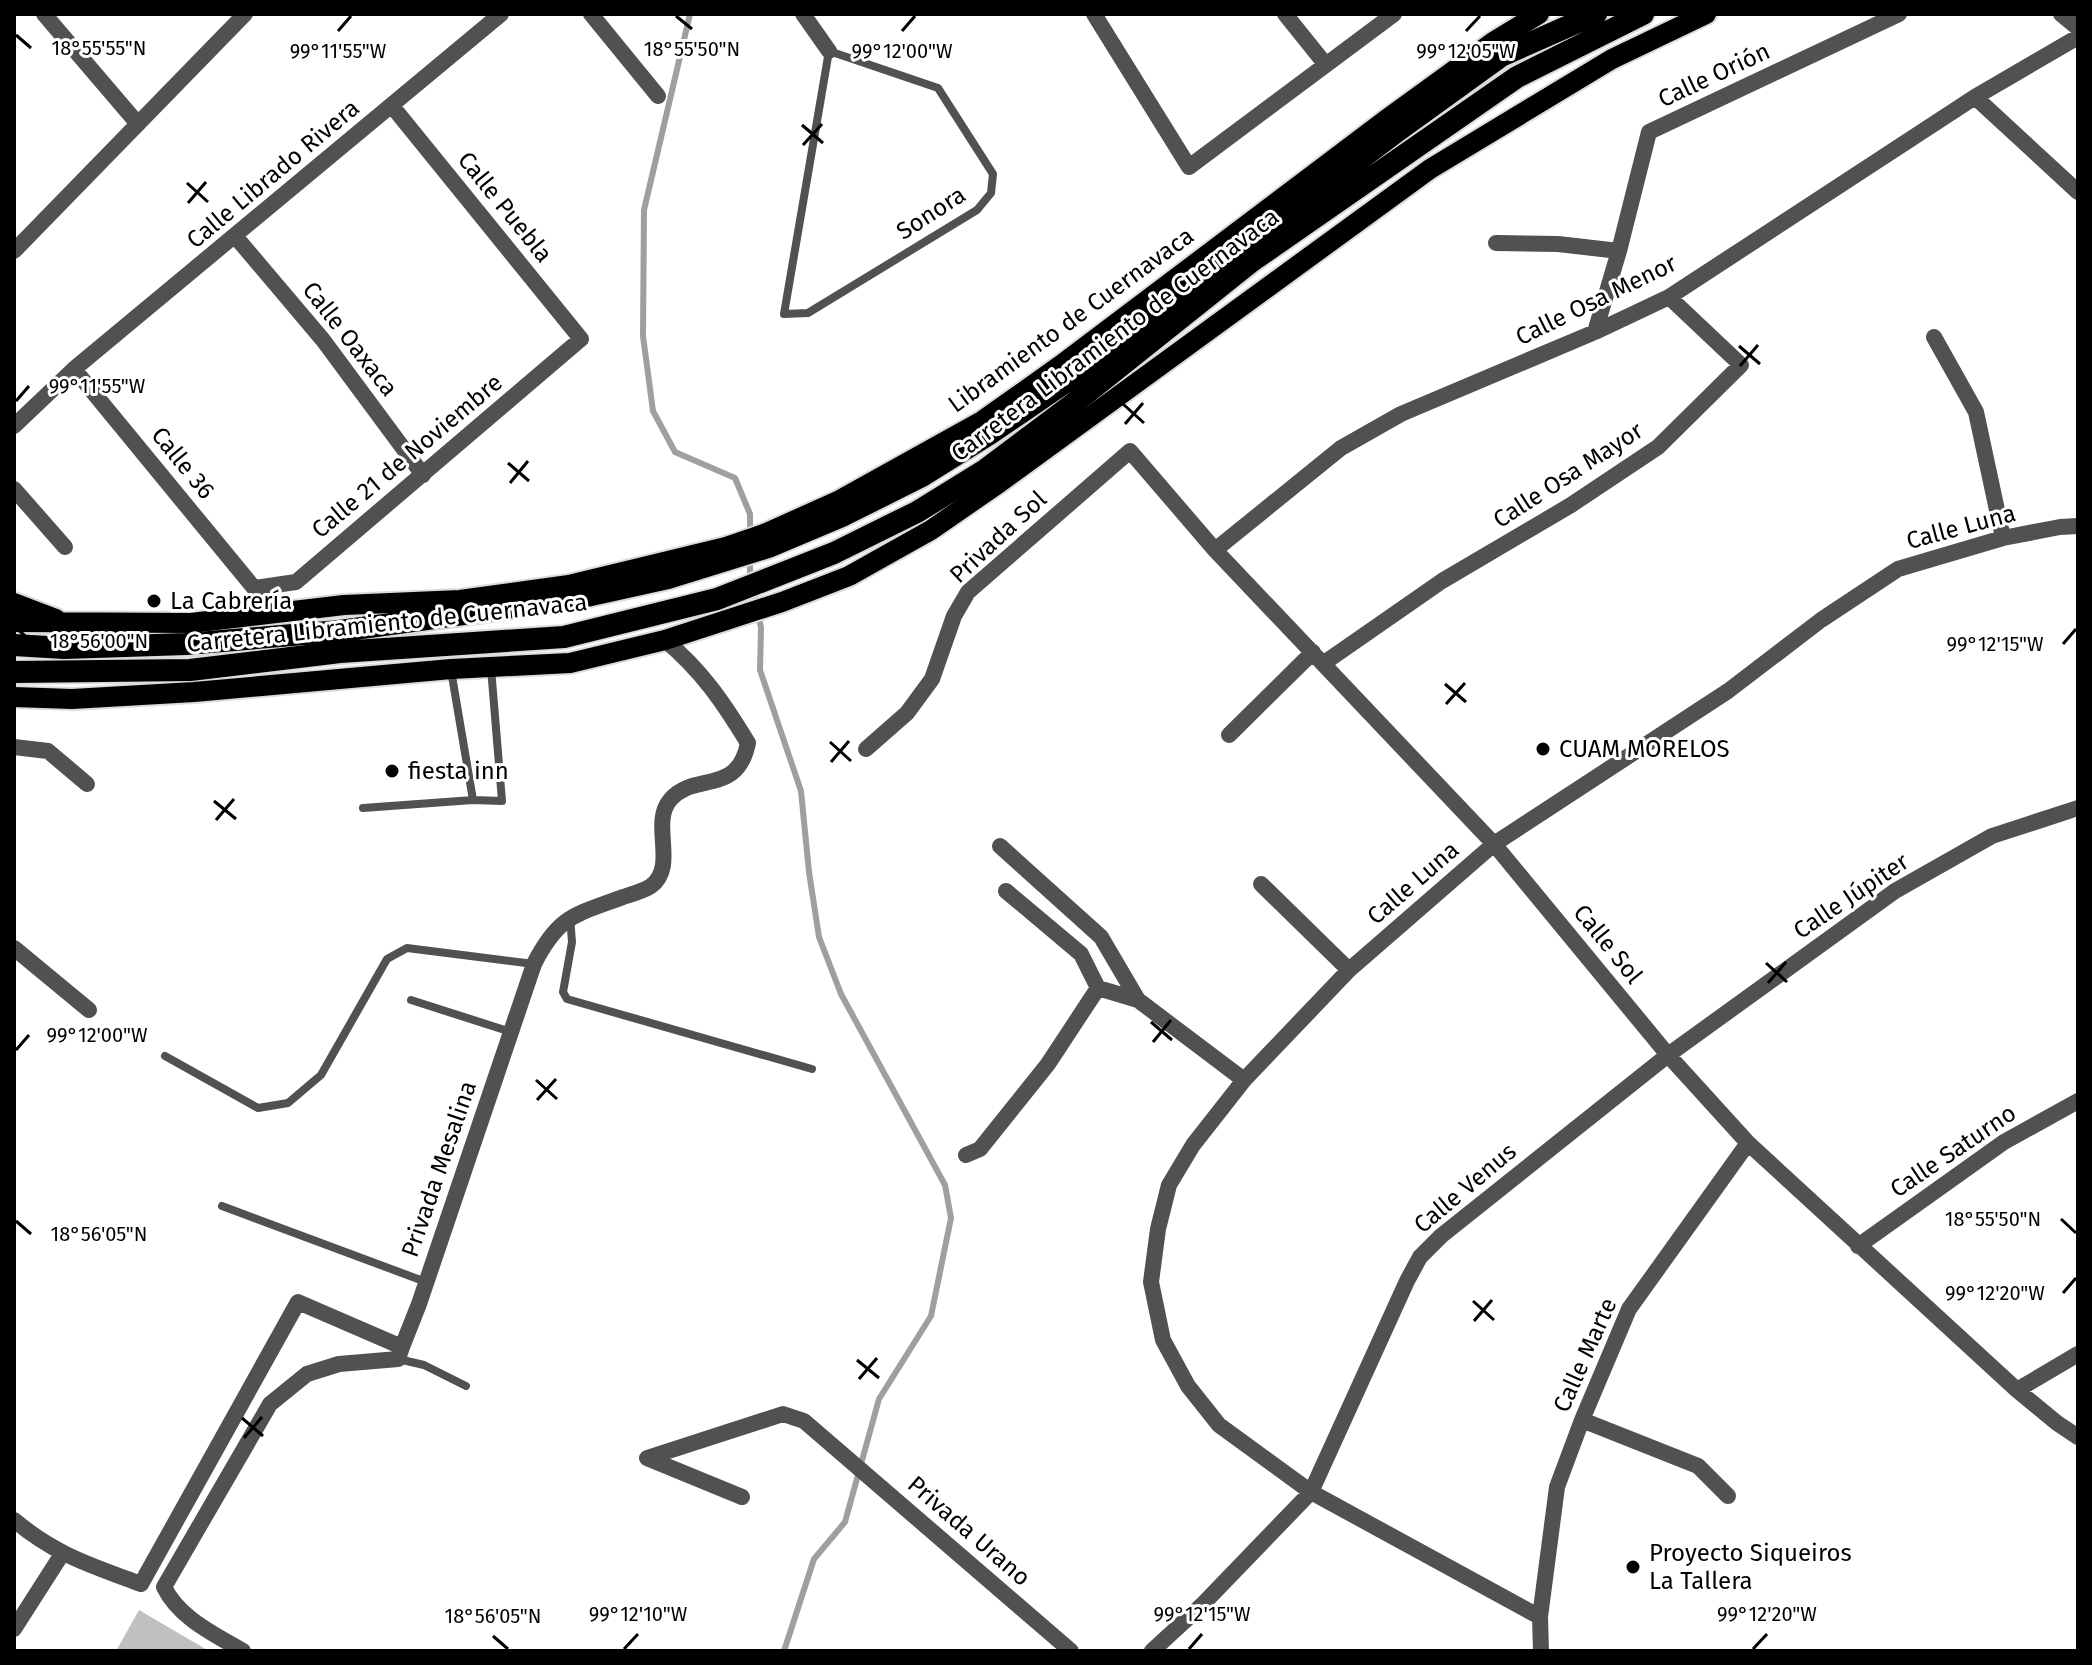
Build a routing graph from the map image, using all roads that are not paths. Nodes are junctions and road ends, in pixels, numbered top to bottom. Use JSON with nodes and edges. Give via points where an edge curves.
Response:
{"nodes":[{"id":1,"x":44,"y":14,"type":"edge"},
{"id":2,"x":245,"y":14,"type":"edge"},
{"id":3,"x":501,"y":14,"type":"edge"},
{"id":4,"x":591,"y":14,"type":"edge"},
{"id":5,"x":803,"y":14,"type":"edge"},
{"id":6,"x":1094,"y":14,"type":"edge"},
{"id":7,"x":1285,"y":14,"type":"edge"},
{"id":8,"x":1394,"y":14,"type":"edge"},
{"id":9,"x":1539,"y":14,"type":"edge"},
{"id":10,"x":1596,"y":14,"type":"edge"},
{"id":11,"x":1643,"y":14,"type":"edge"},
{"id":12,"x":1706,"y":14,"type":"edge"},
{"id":13,"x":1899,"y":14,"type":"edge"},
{"id":14,"x":2061,"y":14,"type":"edge"},
{"id":15,"x":2078,"y":28,"type":"edge"},
{"id":16,"x":2078,"y":37,"type":"edge"},
{"id":17,"x":829,"y":51,"type":"junction"},
{"id":18,"x":1326,"y":65,"type":"junction"},
{"id":19,"x":658,"y":96,"type":"dead end"},
{"id":20,"x":1975,"y":97,"type":"junction"},
{"id":21,"x":392,"y":106,"type":"junction"},
{"id":22,"x":138,"y":124,"type":"junction"},
{"id":23,"x":2078,"y":192,"type":"edge"},
{"id":24,"x":235,"y":236,"type":"junction"},
{"id":25,"x":1496,"y":243,"type":"dead end"},
{"id":26,"x":14,"y":251,"type":"edge"},
{"id":27,"x":1619,"y":251,"type":"junction"},
{"id":28,"x":1669,"y":297,"type":"junction"},
{"id":29,"x":1595,"y":332,"type":"junction"},
{"id":30,"x":1934,"y":337,"type":"dead end"},
{"id":31,"x":581,"y":339,"type":"joint"},
{"id":32,"x":74,"y":369,"type":"junction"},
{"id":33,"x":14,"y":426,"type":"edge"},
{"id":34,"x":1130,"y":451,"type":"joint"},
{"id":35,"x":423,"y":475,"type":"junction"},
{"id":36,"x":14,"y":489,"type":"edge"},
{"id":37,"x":2078,"y":526,"type":"edge"},
{"id":38,"x":2003,"y":538,"type":"junction"},
{"id":39,"x":766,"y":541,"type":"junction"},
{"id":40,"x":65,"y":547,"type":"dead end"},
{"id":41,"x":1215,"y":550,"type":"junction"},
{"id":42,"x":727,"y":554,"type":"junction"},
{"id":43,"x":254,"y":588,"type":"joint"},
{"id":44,"x":14,"y":603,"type":"edge"},
{"id":45,"x":14,"y":622,"type":"edge"},
{"id":46,"x":67,"y":624,"type":"junction"},
{"id":47,"x":665,"y":640,"type":"junction"},
{"id":48,"x":14,"y":645,"type":"edge"},
{"id":49,"x":1318,"y":658,"type":"junction"},
{"id":50,"x":491,"y":667,"type":"junction"},
{"id":51,"x":451,"y":669,"type":"junction"},
{"id":52,"x":14,"y":672,"type":"edge"},
{"id":53,"x":14,"y":697,"type":"edge"},
{"id":54,"x":1229,"y":735,"type":"dead end"},
{"id":55,"x":14,"y":747,"type":"edge"},
{"id":56,"x":866,"y":749,"type":"dead end"},
{"id":57,"x":87,"y":784,"type":"dead end"},
{"id":58,"x":473,"y":800,"type":"junction"},
{"id":59,"x":363,"y":808,"type":"dead end"},
{"id":60,"x":2078,"y":808,"type":"edge"},
{"id":61,"x":1494,"y":844,"type":"junction"},
{"id":62,"x":1000,"y":846,"type":"dead end"},
{"id":63,"x":1261,"y":884,"type":"dead end"},
{"id":64,"x":1006,"y":891,"type":"dead end"},
{"id":65,"x":570,"y":917,"type":"junction"},
{"id":66,"x":14,"y":948,"type":"edge"},
{"id":67,"x":534,"y":964,"type":"junction"},
{"id":68,"x":1349,"y":970,"type":"junction"},
{"id":69,"x":1098,"y":988,"type":"junction"},
{"id":70,"x":411,"y":1000,"type":"dead end"},
{"id":71,"x":1138,"y":1000,"type":"junction"},
{"id":72,"x":89,"y":1010,"type":"dead end"},
{"id":73,"x":511,"y":1032,"type":"junction"},
{"id":74,"x":1668,"y":1055,"type":"junction"},
{"id":75,"x":165,"y":1056,"type":"dead end"},
{"id":76,"x":812,"y":1069,"type":"dead end"},
{"id":77,"x":1244,"y":1080,"type":"junction"},
{"id":78,"x":2078,"y":1101,"type":"edge"},
{"id":79,"x":1748,"y":1143,"type":"junction"},
{"id":80,"x":966,"y":1155,"type":"dead end"},
{"id":81,"x":222,"y":1206,"type":"dead end"},
{"id":82,"x":1858,"y":1246,"type":"junction"},
{"id":83,"x":427,"y":1282,"type":"junction"},
{"id":84,"x":400,"y":1353,"type":"junction"},
{"id":85,"x":2078,"y":1354,"type":"edge"},
{"id":86,"x":466,"y":1386,"type":"dead end"},
{"id":87,"x":2017,"y":1390,"type":"junction"},
{"id":88,"x":1582,"y":1420,"type":"junction"},
{"id":89,"x":2078,"y":1437,"type":"edge"},
{"id":90,"x":1311,"y":1492,"type":"junction"},
{"id":91,"x":1728,"y":1496,"type":"dead end"},
{"id":92,"x":742,"y":1497,"type":"dead end"},
{"id":93,"x":14,"y":1520,"type":"edge"},
{"id":94,"x":62,"y":1554,"type":"junction"},
{"id":95,"x":1540,"y":1617,"type":"junction"},
{"id":96,"x":14,"y":1629,"type":"edge"},
{"id":97,"x":243,"y":1651,"type":"edge"},
{"id":98,"x":1071,"y":1651,"type":"edge"},
{"id":99,"x":1152,"y":1651,"type":"edge"},
{"id":100,"x":1541,"y":1651,"type":"edge"}],
"edges":[{"from":1,"to":22,"type":"street"},
{"from":2,"to":22,"type":"street"},
{"from":3,"to":21,"type":"street","name":"Calle Librado Rivera"},
{"from":4,"to":19,"type":"street"},
{"from":5,"to":17,"type":"street"},
{"from":6,"to":18,"type":"street","via":[[1189,167]]},
{"from":7,"to":18,"type":"street"},
{"from":8,"to":18,"type":"street"},
{"from":9,"to":39,"type":"main road","name":"Libramiento de Cuernavaca","via":[[1387,119],[982,421]]},
{"from":10,"to":39,"type":"highway","name":"Carretera Libramiento de Cuernavaca","via":[[1501,56],[991,433],[844,515]]},
{"from":11,"to":52,"type":"highway","name":"Carretera Libramiento de Cuernavaca","via":[[1517,77],[1252,261],[985,470],[834,553],[717,599],[564,637],[340,652],[190,670]]},
{"from":12,"to":47,"type":"main road","via":[[1612,59],[1430,169],[931,530],[849,576]]},
{"from":13,"to":27,"type":"street","name":"Calle Orión","via":[[1649,132]]},
{"from":14,"to":15,"type":"street"},
{"from":16,"to":20,"type":"street","name":"Calle Osa Menor"},
{"from":17,"to":17,"type":"lane","name":"Sonora","via":[[821,97],[784,314],[808,313],[977,210],[991,193],[993,174],[938,88]]},
{"from":20,"to":23,"type":"street"},
{"from":20,"to":28,"type":"street","name":"Calle Osa Menor"},
{"from":21,"to":24,"type":"street","name":"Calle Librado Rivera"},
{"from":21,"to":31,"type":"street","name":"Calle Puebla"},
{"from":22,"to":26,"type":"street"},
{"from":24,"to":32,"type":"street","name":"Calle Librado Rivera"},
{"from":24,"to":35,"type":"street","name":"Calle Oaxaca","via":[[323,340]]},
{"from":25,"to":27,"type":"street"},
{"from":27,"to":29,"type":"street","name":"Calle Orión"},
{"from":28,"to":29,"type":"street","name":"Calle Osa Menor"},
{"from":28,"to":49,"type":"street","name":"Calle Osa Mayor","via":[[1741,365],[1658,447]]},
{"from":29,"to":41,"type":"street","name":"Calle Osa Menor","via":[[1401,414],[1341,448]]},
{"from":30,"to":38,"type":"street","via":[[1976,412]]},
{"from":31,"to":35,"type":"street","name":"Calle 21 de Noviembre"},
{"from":32,"to":33,"type":"street","name":"Calle Librado Rivera"},
{"from":32,"to":43,"type":"street","name":"Calle 36"},
{"from":34,"to":41,"type":"street","name":"Calle Sol"},
{"from":34,"to":56,"type":"street","name":"Privada Sol","via":[[968,592],[932,679],[907,713]]},
{"from":35,"to":43,"type":"street","name":"Calle 21 de Noviembre","via":[[296,582]]},
{"from":36,"to":40,"type":"street"},
{"from":37,"to":38,"type":"street","name":"Calle Luna"},
{"from":38,"to":61,"type":"street","name":"Calle Luna","via":[[1898,569],[1728,691]]},
{"from":39,"to":42,"type":"highway","name":"Carretera Libramiento de Cuernavaca"},
{"from":41,"to":49,"type":"street","name":"Calle Sol"},
{"from":42,"to":46,"type":"main road","via":[[460,600],[344,605],[191,623]]},
{"from":42,"to":48,"type":"highway","name":"Carretera Libramiento de Cuernavaca","via":[[668,578],[573,599],[340,631],[186,644]]},
{"from":44,"to":46,"type":"main road"},
{"from":45,"to":46,"type":"main road"},
{"from":47,"to":50,"type":"main road","via":[[570,663]]},
{"from":47,"to":65,"type":"street","name":"Privada Mesalina","via":[[717,693],[748,743],[744,760],[733,773],[675,794],[667,803],[661,814],[663,869],[650,887]]},
{"from":49,"to":54,"type":"street"},
{"from":49,"to":61,"type":"street","name":"Calle Sol"},
{"from":50,"to":51,"type":"main road"},
{"from":50,"to":58,"type":"lane","via":[[502,801]]},
{"from":51,"to":53,"type":"main road","via":[[194,692]]},
{"from":51,"to":58,"type":"lane"},
{"from":55,"to":57,"type":"street","via":[[48,751]]},
{"from":58,"to":59,"type":"lane"},
{"from":60,"to":74,"type":"street","name":"Calle Júpiter","via":[[1992,836],[1895,891]]},
{"from":61,"to":68,"type":"street","name":"Calle Luna"},
{"from":61,"to":74,"type":"street","name":"Calle Sol"},
{"from":62,"to":71,"type":"street","via":[[1101,937]]},
{"from":63,"to":68,"type":"street"},
{"from":64,"to":69,"type":"street","via":[[1081,954]]},
{"from":65,"to":67,"type":"street","name":"Privada Mesalina","via":[[547,937]]},
{"from":65,"to":76,"type":"lane","via":[[572,942],[563,992],[567,999]]},
{"from":66,"to":72,"type":"street"},
{"from":67,"to":73,"type":"street","name":"Privada Mesalina"},
{"from":67,"to":75,"type":"lane","via":[[407,948],[387,959],[321,1075],[288,1103],[258,1108]]},
{"from":68,"to":77,"type":"street","name":"Calle Luna"},
{"from":69,"to":71,"type":"street"},
{"from":69,"to":80,"type":"street","via":[[1048,1064],[980,1149]]},
{"from":70,"to":73,"type":"lane"},
{"from":71,"to":77,"type":"street"},
{"from":73,"to":83,"type":"street","name":"Privada Mesalina"},
{"from":74,"to":79,"type":"street","name":"Calle Sol"},
{"from":74,"to":90,"type":"street","name":"Calle Venus","via":[[1420,1257]]},
{"from":77,"to":90,"type":"street","name":"Calle Luna","via":[[1169,1185],[1151,1282],[1163,1340],[1188,1386],[1219,1425]]},
{"from":78,"to":82,"type":"street","name":"Calle Saturno","via":[[2004,1142]]},
{"from":79,"to":82,"type":"street","name":"Calle Sol"},
{"from":79,"to":88,"type":"street","name":"Calle Marte","via":[[1629,1309]]},
{"from":81,"to":83,"type":"lane"},
{"from":82,"to":87,"type":"street","name":"Calle Sol"},
{"from":83,"to":84,"type":"street","name":"Privada Mesalina"},
{"from":84,"to":86,"type":"lane"},
{"from":84,"to":94,"type":"street","via":[[298,1302],[141,1584]]},
{"from":84,"to":97,"type":"street","via":[[307,1374],[270,1404],[164,1587],[172,1603]]},
{"from":85,"to":87,"type":"street"},
{"from":87,"to":89,"type":"street","name":"Calle Sol"},
{"from":88,"to":91,"type":"street","via":[[1698,1466]]},
{"from":88,"to":95,"type":"street","name":"Calle Marte","via":[[1557,1487]]},
{"from":90,"to":95,"type":"street"},
{"from":90,"to":99,"type":"street","name":"Calle Venus"},
{"from":92,"to":98,"type":"street","name":"Privada Urano","via":[[647,1458],[783,1414],[804,1421]]},
{"from":93,"to":94,"type":"street"},
{"from":94,"to":96,"type":"street"},
{"from":95,"to":100,"type":"street"}]}
